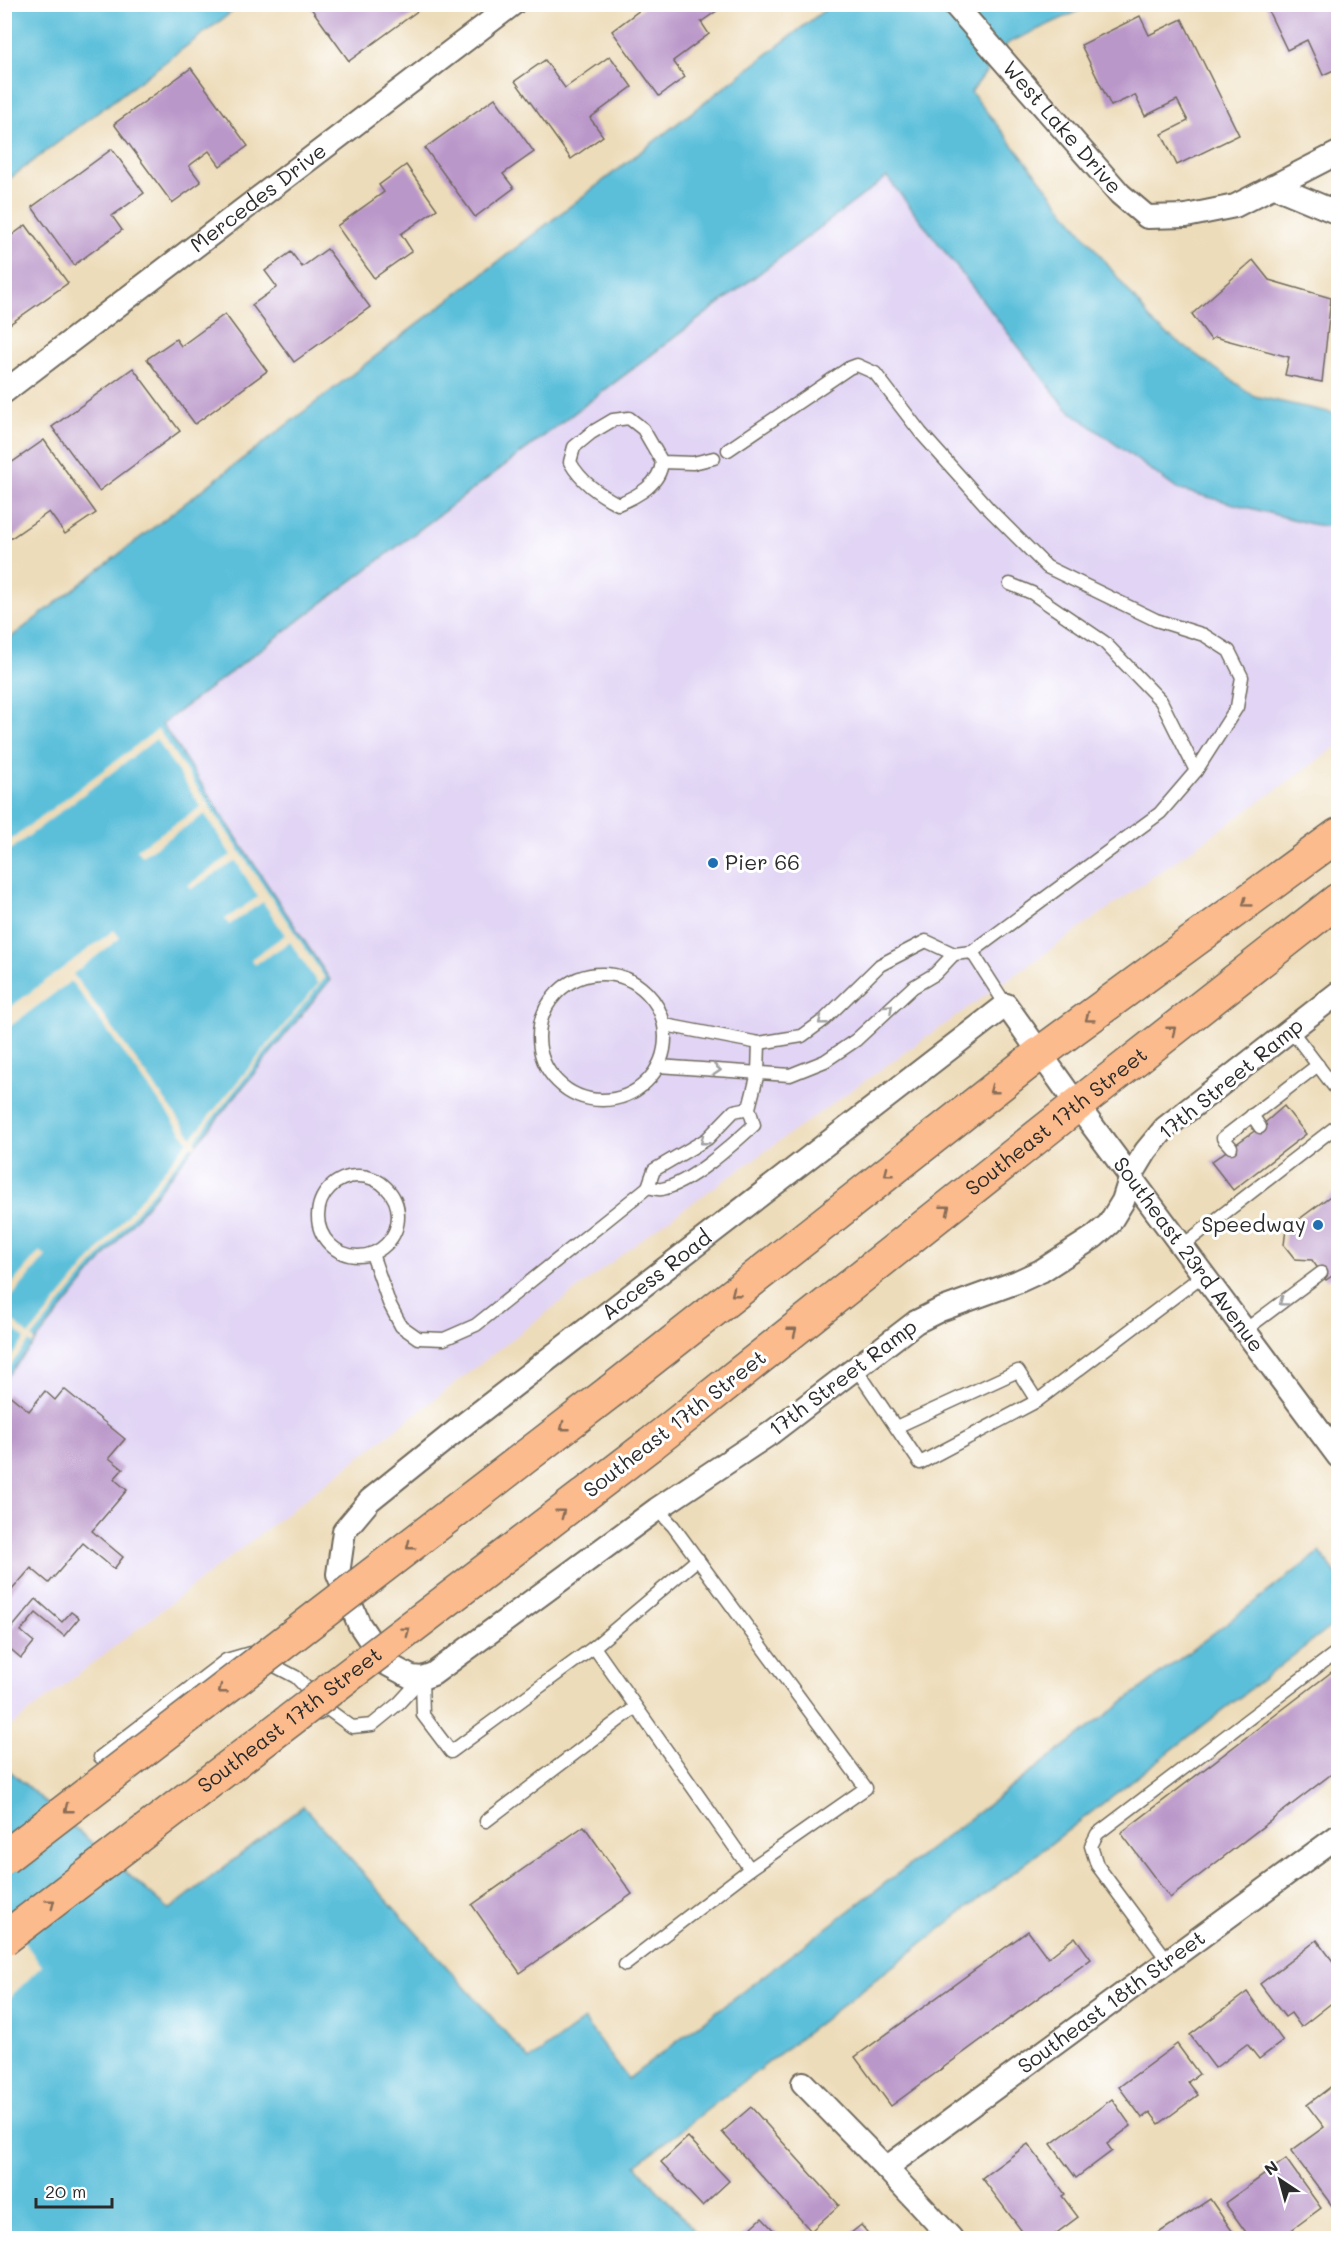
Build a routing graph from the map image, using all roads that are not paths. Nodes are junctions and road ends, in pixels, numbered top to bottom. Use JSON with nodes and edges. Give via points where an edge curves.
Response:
{"nodes":[{"id":1,"x":513,"y":4,"type":"edge"},
{"id":2,"x":954,"y":4,"type":"edge"},
{"id":3,"x":1338,"y":153,"type":"edge"},
{"id":4,"x":1273,"y":186,"type":"junction"},
{"id":5,"x":1338,"y":213,"type":"edge"},
{"id":6,"x":4,"y":392,"type":"edge"},
{"id":7,"x":728,"y":450,"type":"dead end"},
{"id":8,"x":714,"y":458,"type":"dead end"},
{"id":9,"x":663,"y":462,"type":"junction"},
{"id":10,"x":1010,"y":584,"type":"dead end"},
{"id":11,"x":1196,"y":771,"type":"junction"},
{"id":12,"x":1338,"y":835,"type":"edge"},
{"id":13,"x":1338,"y":900,"type":"edge"},
{"id":14,"x":972,"y":952,"type":"junction"},
{"id":15,"x":954,"y":954,"type":"junction"},
{"id":16,"x":1338,"y":993,"type":"edge"},
{"id":17,"x":1006,"y":1005,"type":"junction"},
{"id":18,"x":665,"y":1025,"type":"junction"},
{"id":19,"x":1291,"y":1030,"type":"junction"},
{"id":20,"x":759,"y":1043,"type":"junction"},
{"id":21,"x":1039,"y":1054,"type":"junction"},
{"id":22,"x":1318,"y":1065,"type":"junction"},
{"id":23,"x":658,"y":1066,"type":"junction"},
{"id":24,"x":758,"y":1073,"type":"junction"},
{"id":25,"x":1338,"y":1092,"type":"edge"},
{"id":26,"x":1077,"y":1105,"type":"junction"},
{"id":27,"x":749,"y":1108,"type":"junction"},
{"id":28,"x":1252,"y":1115,"type":"junction"},
{"id":29,"x":1338,"y":1125,"type":"edge"},
{"id":30,"x":1260,"y":1127,"type":"dead end"},
{"id":31,"x":1231,"y":1147,"type":"dead end"},
{"id":32,"x":1281,"y":1153,"type":"dead end"},
{"id":33,"x":1289,"y":1163,"type":"junction"},
{"id":34,"x":1252,"y":1175,"type":"dead end"},
{"id":35,"x":1131,"y":1176,"type":"junction"},
{"id":36,"x":1259,"y":1186,"type":"junction"},
{"id":37,"x":648,"y":1187,"type":"junction"},
{"id":38,"x":1182,"y":1246,"type":"junction"},
{"id":39,"x":372,"y":1254,"type":"junction"},
{"id":40,"x":1321,"y":1273,"type":"dead end"},
{"id":41,"x":1203,"y":1275,"type":"junction"},
{"id":42,"x":1245,"y":1330,"type":"junction"},
{"id":43,"x":855,"y":1367,"type":"junction"},
{"id":44,"x":1037,"y":1401,"type":"junction"},
{"id":45,"x":896,"y":1427,"type":"junction"},
{"id":46,"x":1336,"y":1449,"type":"edge"},
{"id":47,"x":657,"y":1509,"type":"junction"},
{"id":48,"x":698,"y":1559,"type":"junction"},
{"id":49,"x":594,"y":1647,"type":"junction"},
{"id":50,"x":1338,"y":1651,"type":"edge"},
{"id":51,"x":422,"y":1678,"type":"junction"},
{"id":52,"x":636,"y":1707,"type":"junction"},
{"id":53,"x":326,"y":1708,"type":"junction"},
{"id":54,"x":100,"y":1757,"type":"dead end"},
{"id":55,"x":195,"y":1809,"type":"dead end"},
{"id":56,"x":486,"y":1821,"type":"dead end"},
{"id":57,"x":1338,"y":1836,"type":"edge"},
{"id":58,"x":4,"y":1858,"type":"edge"},
{"id":59,"x":750,"y":1869,"type":"junction"},
{"id":60,"x":4,"y":1938,"type":"edge"},
{"id":61,"x":1168,"y":1961,"type":"junction"},
{"id":62,"x":625,"y":1965,"type":"dead end"},
{"id":63,"x":803,"y":2083,"type":"dead end"},
{"id":64,"x":886,"y":2168,"type":"junction"},
{"id":65,"x":951,"y":2238,"type":"edge"}],
"edges":[{"from":1,"to":6,"type":"street","name":"Mercedes Drive"},
{"from":2,"to":4,"type":"street","name":"West Lake Drive","via":[[1112,185],[1147,217],[1186,216],[1235,206]]},
{"from":3,"to":4,"type":"street","name":"West Lake Drive"},
{"from":4,"to":5,"type":"street"},
{"from":7,"to":11,"type":"lane","via":[[849,368],[857,365],[875,372],[921,432],[1047,567],[1156,620],[1204,635],[1229,651],[1242,677],[1237,707]]},
{"from":8,"to":9,"type":"lane","via":[[693,464]]},
{"from":9,"to":9,"type":"lane","via":[[643,429],[628,418],[613,420],[591,433],[574,447],[570,462],[578,475],[618,504],[653,483],[661,475]]},
{"from":10,"to":11,"type":"lane","via":[[1032,593],[1104,642],[1161,701]]},
{"from":11,"to":14,"type":"lane","via":[[1160,813]]},
{"from":12,"to":21,"type":"main road","one_way":true},
{"from":26,"to":13,"type":"main road","name":"Southeast 17th Street","one_way":true},
{"from":14,"to":15,"type":"lane"},
{"from":14,"to":17,"type":"lane"},
{"from":15,"to":20,"type":"lane","one_way":true,"via":[[926,941],[880,965],[802,1036]]},
{"from":24,"to":15,"type":"lane","one_way":true,"via":[[790,1075],[825,1060],[856,1041],[885,1011],[935,974]]},
{"from":16,"to":19,"type":"street","name":"17th Street Ramp"},
{"from":17,"to":21,"type":"street"},
{"from":17,"to":51,"type":"street","name":"Access Road","via":[[370,1500],[344,1531],[338,1574],[359,1624],[385,1663],[411,1677]]},
{"from":18,"to":20,"type":"lane"},
{"from":18,"to":23,"type":"lane","via":[[665,1046]]},
{"from":18,"to":23,"type":"lane","via":[[657,1005],[644,989],[626,978],[606,974],[585,976],[566,985],[551,999],[538,1038],[542,1059],[552,1077],[568,1091],[587,1099],[629,1095],[646,1083]]},
{"from":19,"to":22,"type":"lane"},
{"from":19,"to":35,"type":"street","name":"17th Street Ramp","via":[[1165,1128]]},
{"from":20,"to":24,"type":"lane"},
{"from":21,"to":26,"type":"street","name":"Southeast 23rd Avenue"},
{"from":21,"to":58,"type":"main road","one_way":true,"bridge":true},
{"from":22,"to":25,"type":"lane"},
{"from":22,"to":28,"type":"lane"},
{"from":23,"to":24,"type":"lane","one_way":true},
{"from":24,"to":27,"type":"lane"},
{"from":26,"to":35,"type":"street","name":"Southeast 23rd Avenue"},
{"from":60,"to":26,"type":"main road","name":"Southeast 17th Street","one_way":true,"bridge":true,"via":[[651,1444]]},
{"from":27,"to":37,"type":"lane","one_way":true,"via":[[734,1111],[707,1139],[654,1170]]},
{"from":27,"to":37,"type":"lane","via":[[754,1125],[729,1147],[688,1178],[661,1189]]},
{"from":28,"to":30,"type":"lane"},
{"from":28,"to":31,"type":"lane","via":[[1223,1138]]},
{"from":29,"to":33,"type":"lane"},
{"from":32,"to":33,"type":"lane"},
{"from":33,"to":36,"type":"lane"},
{"from":34,"to":36,"type":"lane"},
{"from":35,"to":38,"type":"street","name":"Southeast 23rd Avenue"},
{"from":35,"to":43,"type":"street","name":"17th Street Ramp","via":[[1123,1202],[1109,1224],[1094,1237],[1041,1271],[916,1322]]},
{"from":36,"to":38,"type":"lane"},
{"from":37,"to":39,"type":"lane","via":[[476,1325],[444,1339],[418,1338],[401,1326]]},
{"from":38,"to":41,"type":"street","name":"Southeast 23rd Avenue"},
{"from":39,"to":39,"type":"lane","via":[[383,1248],[398,1227],[396,1201],[390,1190],[368,1177],[342,1179],[322,1198],[318,1212],[324,1238],[345,1255]]},
{"from":40,"to":42,"type":"lane","one_way":true},
{"from":41,"to":42,"type":"street","name":"Southeast 23rd Avenue"},
{"from":41,"to":44,"type":"lane"},
{"from":42,"to":46,"type":"street","name":"Southeast 23rd Avenue"},
{"from":43,"to":45,"type":"lane"},
{"from":43,"to":47,"type":"street","name":"17th Street Ramp","via":[[771,1433]]},
{"from":44,"to":45,"type":"lane","via":[[1018,1371]]},
{"from":44,"to":45,"type":"lane","via":[[920,1463]]},
{"from":47,"to":48,"type":"lane"},
{"from":47,"to":51,"type":"street","name":"17th Street Ramp","via":[[433,1674]]},
{"from":48,"to":49,"type":"lane"},
{"from":48,"to":59,"type":"lane","via":[[866,1788]]},
{"from":49,"to":51,"type":"lane","via":[[451,1752],[423,1715]]},
{"from":49,"to":52,"type":"lane"},
{"from":50,"to":61,"type":"lane","via":[[1097,1834],[1091,1846],[1097,1864]]},
{"from":51,"to":53,"type":"lane","via":[[372,1725],[352,1727]]},
{"from":52,"to":56,"type":"lane"},
{"from":52,"to":59,"type":"lane"},
{"from":53,"to":54,"type":"lane","via":[[296,1677],[250,1653],[226,1660]]},
{"from":53,"to":55,"type":"lane"},
{"from":57,"to":61,"type":"street","name":"Southeast 18th Street"},
{"from":59,"to":62,"type":"lane"},
{"from":61,"to":64,"type":"street","name":"Southeast 18th Street"},
{"from":63,"to":64,"type":"street"},
{"from":64,"to":65,"type":"street"}]}
